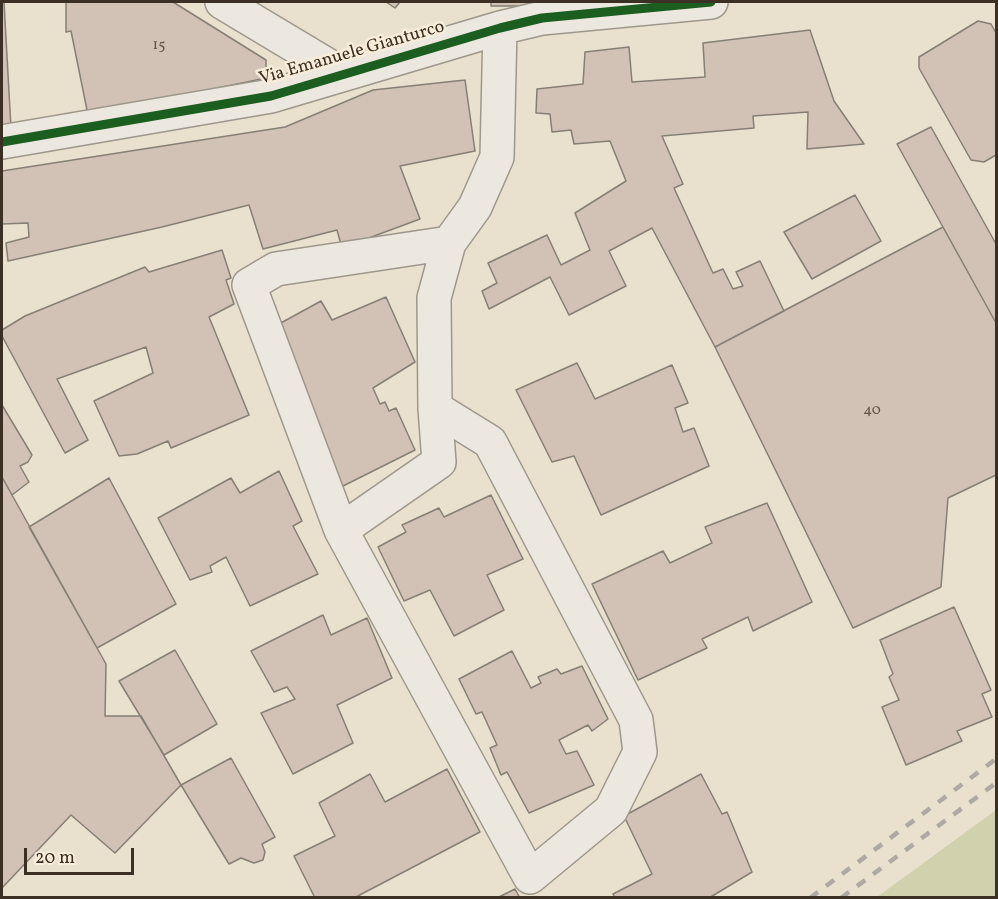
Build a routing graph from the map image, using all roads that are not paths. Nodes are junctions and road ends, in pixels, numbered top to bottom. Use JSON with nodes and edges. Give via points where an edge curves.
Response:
{"nodes":[{"id":1,"x":222,"y":2,"type":"edge"},
{"id":2,"x":711,"y":2,"type":"edge"},
{"id":3,"x":500,"y":28,"type":"junction"},
{"id":4,"x":342,"y":74,"type":"junction"},
{"id":5,"x":2,"y":142,"type":"edge"},
{"id":6,"x":449,"y":243,"type":"junction"},
{"id":7,"x":435,"y":408,"type":"junction"},
{"id":8,"x":341,"y":530,"type":"junction"}],
"edges":[{"from":1,"to":4,"type":"street"},
{"from":2,"to":3,"type":"street","name":"Via Emanuele Gianturco","via":[[542,18]]},
{"from":3,"to":4,"type":"street","name":"Via Emanuele Gianturco"},
{"from":3,"to":6,"type":"street","via":[[497,157],[475,207]]},
{"from":4,"to":5,"type":"street","name":"Via Emanuele Gianturco","via":[[271,96]]},
{"from":6,"to":7,"type":"street","via":[[434,298]]},
{"from":6,"to":8,"type":"street","via":[[276,269],[249,285]]},
{"from":7,"to":8,"type":"street","via":[[439,462]]},
{"from":7,"to":8,"type":"street","via":[[490,442],[636,720],[640,752],[611,810],[530,877]]}]}
